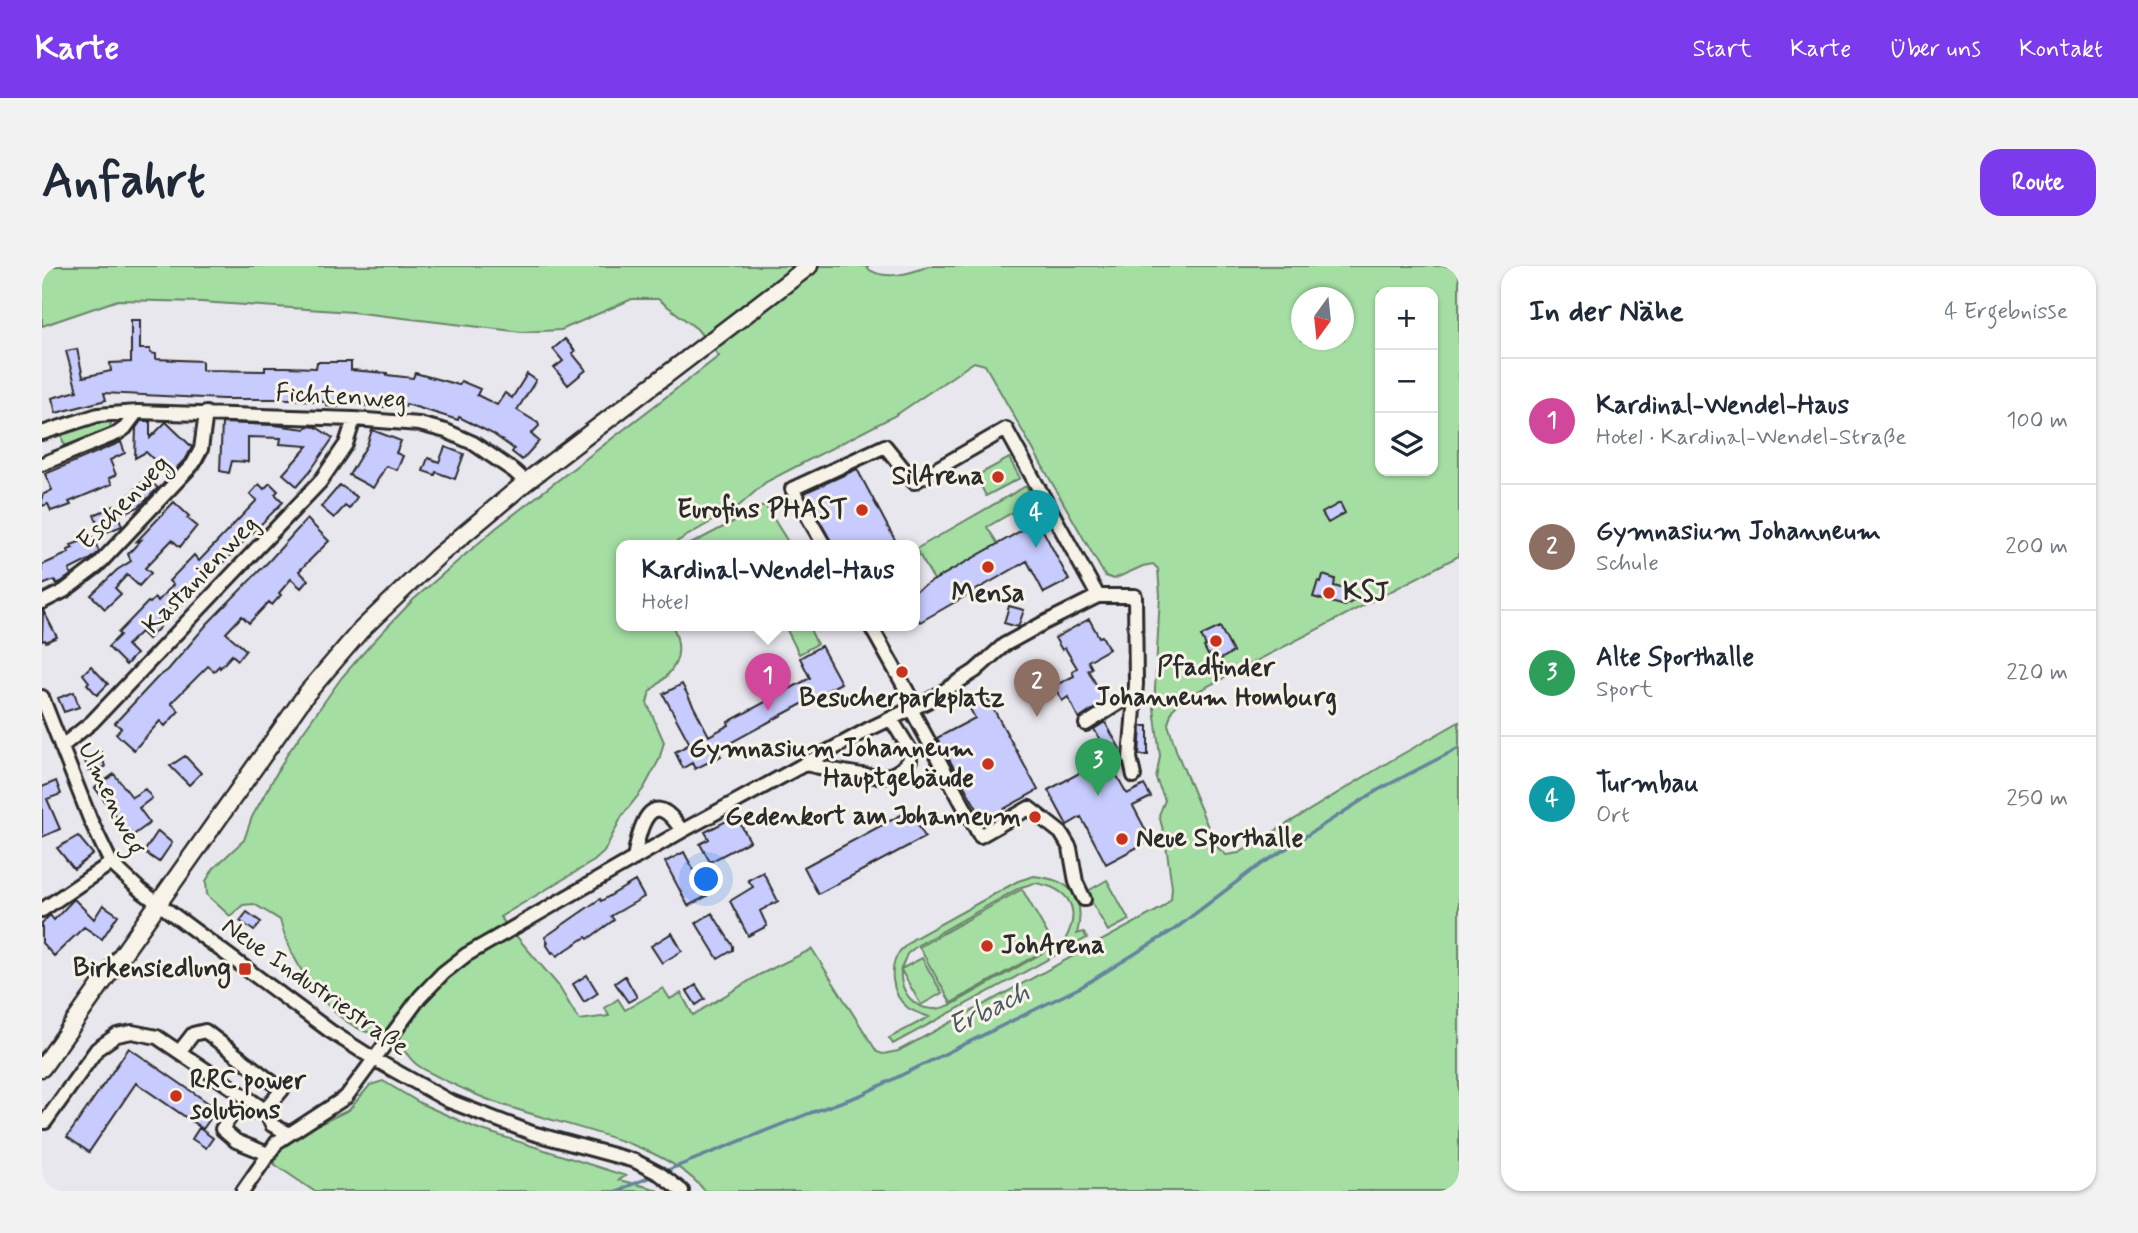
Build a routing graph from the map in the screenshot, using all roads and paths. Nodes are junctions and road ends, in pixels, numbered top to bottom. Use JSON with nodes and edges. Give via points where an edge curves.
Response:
{"nodes":[{"id":1,"x":809,"y":266,"type":"edge"},
{"id":2,"x":137,"y":412,"type":"junction"},
{"id":3,"x":206,"y":413,"type":"junction"},
{"id":4,"x":354,"y":419,"type":"junction"},
{"id":5,"x":42,"y":433,"type":"edge"},
{"id":6,"x":42,"y":464,"type":"edge"},
{"id":7,"x":526,"y":482,"type":"junction"},
{"id":8,"x":821,"y":540,"type":"edge"},
{"id":9,"x":1098,"y":596,"type":"junction"},
{"id":10,"x":42,"y":602,"type":"edge"},
{"id":11,"x":873,"y":631,"type":"edge"},
{"id":12,"x":1135,"y":693,"type":"junction"},
{"id":13,"x":42,"y":697,"type":"edge"},
{"id":14,"x":914,"y":708,"type":"junction"},
{"id":15,"x":891,"y":719,"type":"junction"},
{"id":16,"x":1086,"y":724,"type":"dead end"},
{"id":17,"x":61,"y":747,"type":"junction"},
{"id":18,"x":805,"y":764,"type":"junction"},
{"id":19,"x":1134,"y":776,"type":"dead end"},
{"id":20,"x":682,"y":831,"type":"junction"},
{"id":21,"x":634,"y":859,"type":"junction"},
{"id":22,"x":111,"y":863,"type":"junction"},
{"id":23,"x":1084,"y":899,"type":"dead end"},
{"id":24,"x":159,"y":905,"type":"junction"},
{"id":25,"x":42,"y":910,"type":"edge"},
{"id":26,"x":179,"y":1052,"type":"junction"},
{"id":27,"x":374,"y":1059,"type":"junction"},
{"id":28,"x":42,"y":1069,"type":"edge"},
{"id":29,"x":265,"y":1110,"type":"junction"},
{"id":30,"x":45,"y":1122,"type":"dead end"},
{"id":31,"x":288,"y":1133,"type":"junction"},
{"id":32,"x":268,"y":1154,"type":"junction"},
{"id":33,"x":243,"y":1191,"type":"edge"},
{"id":34,"x":682,"y":1191,"type":"edge"}],
"edges":[{"from":1,"to":7,"type":"main road"},
{"from":2,"to":3,"type":"street","name":"Fichtenweg"},
{"from":2,"to":5,"type":"street","name":"Fichtenweg","via":[[98,415]]},
{"from":2,"to":6,"type":"street","via":[[118,433]]},
{"from":3,"to":4,"type":"street","name":"Fichtenweg"},
{"from":3,"to":10,"type":"street","name":"Eschenweg","via":[[201,449],[187,472],[97,566],[64,592]]},
{"from":4,"to":7,"type":"street","name":"Fichtenweg","via":[[446,430],[473,443]]},
{"from":4,"to":17,"type":"street","name":"Kastanienweg","via":[[346,444],[320,482],[92,722]]},
{"from":7,"to":24,"type":"main road","via":[[403,588],[336,657],[276,735]]},
{"from":8,"to":9,"type":"street","via":[[792,489],[886,446],[914,482],[1006,429]]},
{"from":9,"to":12,"type":"street","via":[[1135,596]]},
{"from":9,"to":14,"type":"street","via":[[1004,645],[975,671]]},
{"from":11,"to":14,"type":"street"},
{"from":12,"to":16,"type":"street"},
{"from":12,"to":19,"type":"street","via":[[1130,758]]},
{"from":13,"to":17,"type":"street","name":"Ulmenweg"},
{"from":14,"to":15,"type":"street"},
{"from":14,"to":23,"type":"street","via":[[980,836],[1029,808],[1061,833],[1070,848]]},
{"from":15,"to":18,"type":"street"},
{"from":15,"to":18,"type":"street","via":[[909,748],[910,760],[894,774],[871,776]]},
{"from":17,"to":22,"type":"street","name":"Ulmenweg"},
{"from":18,"to":20,"type":"street"},
{"from":20,"to":21,"type":"street"},
{"from":20,"to":21,"type":"street","via":[[664,811],[646,816]]},
{"from":21,"to":27,"type":"street","via":[[466,955],[420,998]]},
{"from":22,"to":24,"type":"street","name":"Ulmenweg"},
{"from":22,"to":25,"type":"street"},
{"from":24,"to":27,"type":"street","name":"Neue Industriestraße"},
{"from":24,"to":28,"type":"main road"},
{"from":26,"to":29,"type":"street"},
{"from":26,"to":29,"type":"street","via":[[193,1034],[205,1031],[282,1090]]},
{"from":26,"to":30,"type":"street","via":[[157,1037],[132,1032],[117,1035],[97,1049]]},
{"from":27,"to":31,"type":"street","via":[[346,1097]]},
{"from":27,"to":34,"type":"street","name":"Neue Industriestraße","via":[[461,1105],[532,1133],[645,1166]]},
{"from":29,"to":31,"type":"street","via":[[272,1125]]},
{"from":29,"to":32,"type":"street","via":[[232,1114],[222,1129],[236,1141]]},
{"from":31,"to":32,"type":"street"},
{"from":32,"to":33,"type":"street"}]}
